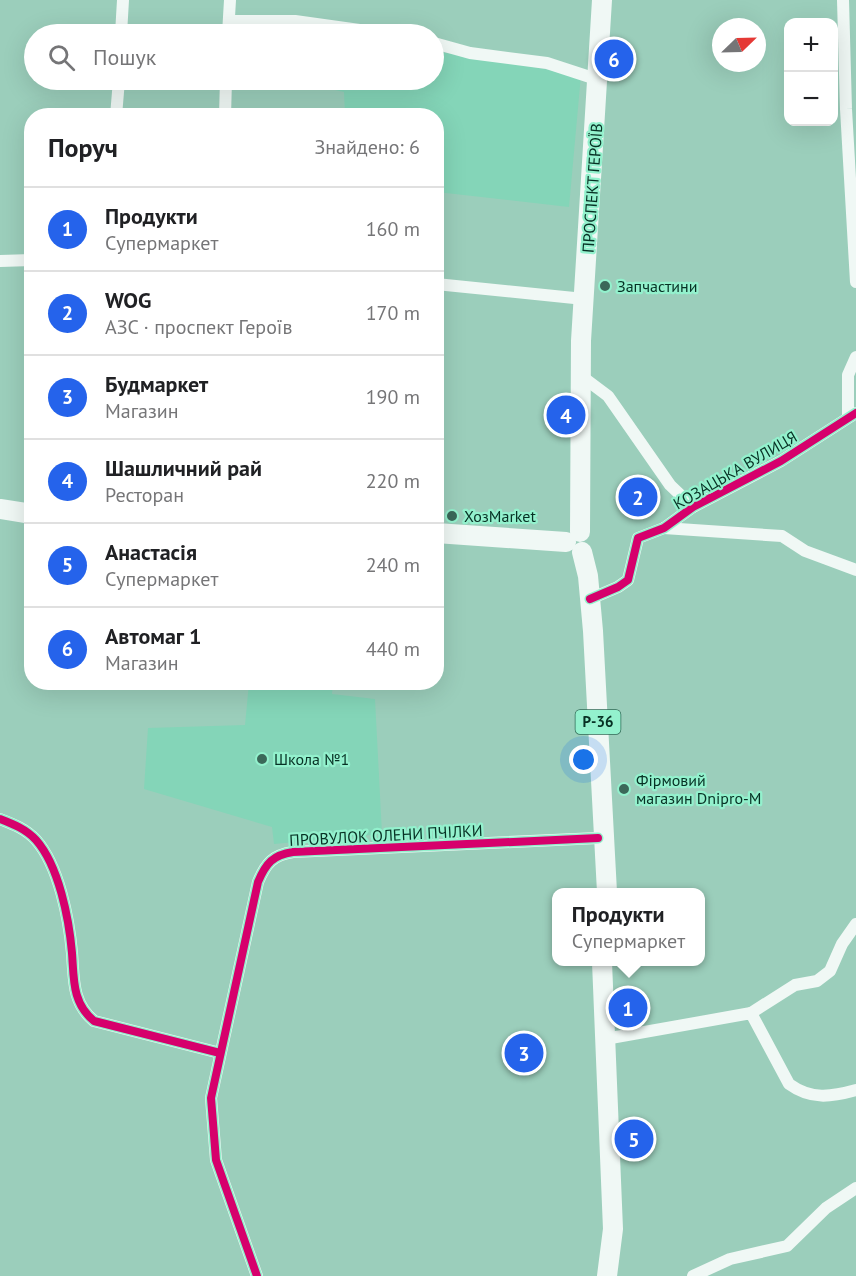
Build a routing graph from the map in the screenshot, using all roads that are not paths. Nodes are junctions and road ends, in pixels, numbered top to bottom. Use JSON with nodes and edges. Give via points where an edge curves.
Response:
{"nodes":[{"id":1,"x":123,"y":0,"type":"edge"},
{"id":2,"x":230,"y":0,"type":"edge"},
{"id":3,"x":602,"y":0,"type":"edge"},
{"id":4,"x":843,"y":0,"type":"edge"},
{"id":5,"x":229,"y":21,"type":"junction"},
{"id":6,"x":122,"y":24,"type":"edge"},
{"id":7,"x":229,"y":24,"type":"edge"},
{"id":8,"x":316,"y":24,"type":"edge"},
{"id":9,"x":444,"y":46,"type":"edge"},
{"id":10,"x":599,"y":80,"type":"junction"},
{"id":11,"x":118,"y":90,"type":"edge"},
{"id":12,"x":226,"y":90,"type":"edge"},
{"id":13,"x":117,"y":108,"type":"edge"},
{"id":14,"x":225,"y":108,"type":"edge"},
{"id":15,"x":851,"y":109,"type":"edge"},
{"id":16,"x":24,"y":260,"type":"edge"},
{"id":17,"x":0,"y":261,"type":"edge"},
{"id":18,"x":856,"y":282,"type":"edge"},
{"id":19,"x":444,"y":285,"type":"edge"},
{"id":20,"x":584,"y":299,"type":"junction"},
{"id":21,"x":856,"y":357,"type":"edge"},
{"id":22,"x":580,"y":375,"type":"junction"},
{"id":23,"x":852,"y":414,"type":"edge"},
{"id":24,"x":693,"y":507,"type":"junction"},
{"id":25,"x":0,"y":509,"type":"edge"},
{"id":26,"x":24,"y":513,"type":"edge"},
{"id":27,"x":664,"y":528,"type":"junction"},
{"id":28,"x":444,"y":534,"type":"edge"},
{"id":29,"x":575,"y":545,"type":"junction"},
{"id":30,"x":856,"y":570,"type":"edge"},
{"id":31,"x":590,"y":599,"type":"junction"},
{"id":32,"x":0,"y":819,"type":"edge"},
{"id":33,"x":598,"y":838,"type":"junction"},
{"id":34,"x":600,"y":888,"type":"edge"},
{"id":35,"x":607,"y":888,"type":"edge"},
{"id":36,"x":856,"y":924,"type":"edge"},
{"id":37,"x":602,"y":966,"type":"edge"},
{"id":38,"x":610,"y":966,"type":"edge"},
{"id":39,"x":751,"y":1013,"type":"junction"},
{"id":40,"x":610,"y":1037,"type":"junction"},
{"id":41,"x":220,"y":1053,"type":"junction"},
{"id":42,"x":856,"y":1090,"type":"edge"},
{"id":43,"x":856,"y":1188,"type":"edge"},
{"id":44,"x":256,"y":1276,"type":"edge"},
{"id":45,"x":616,"y":1276,"type":"edge"},
{"id":46,"x":693,"y":1276,"type":"edge"}],
"edges":[{"from":1,"to":6,"type":"street"},
{"from":2,"to":5,"type":"street"},
{"from":3,"to":10,"type":"main road","name":"ПРОСПЕКТ ГЕРОЇВ"},
{"from":4,"to":15,"type":"street"},
{"from":5,"to":7,"type":"street"},
{"from":5,"to":8,"type":"street"},
{"from":9,"to":10,"type":"street","via":[[547,63]]},
{"from":10,"to":20,"type":"main road","name":"ПРОСПЕКТ ГЕРОЇВ"},
{"from":11,"to":13,"type":"street"},
{"from":12,"to":14,"type":"street"},
{"from":15,"to":18,"type":"street"},
{"from":16,"to":17,"type":"street"},
{"from":19,"to":20,"type":"street"},
{"from":20,"to":22,"type":"main road","name":"ПРОСПЕКТ ГЕРОЇВ"},
{"from":21,"to":23,"type":"street","name":"КОЗАЦЬКА ВУЛИЦЯ","via":[[848,375]]},
{"from":22,"to":24,"type":"street","via":[[608,396],[670,485]]},
{"from":22,"to":29,"type":"main road","name":"ПРОСПЕКТ ГЕРОЇВ"},
{"from":23,"to":24,"type":"street","name":"КОЗАЦЬКА ВУЛИЦЯ","via":[[781,461]]},
{"from":24,"to":27,"type":"street","name":"КОЗАЦЬКА ВУЛИЦЯ"},
{"from":25,"to":26,"type":"main road"},
{"from":27,"to":30,"type":"street","via":[[782,536],[805,551]]},
{"from":27,"to":31,"type":"street","name":"КОЗАЦЬКА ВУЛИЦЯ","via":[[638,538],[628,580]]},
{"from":28,"to":29,"type":"main road"},
{"from":29,"to":31,"type":"main road","name":"ПРОСПЕКТ ГЕРОЇВ","number":"Р-36"},
{"from":29,"to":33,"type":"main road","name":"ПРОСПЕКТ ГЕРОЇВ","number":"Р-36"},
{"from":31,"to":35,"type":"main road","name":"ПРОСПЕКТ ГЕРОЇВ","number":"Р-36"},
{"from":32,"to":41,"type":"street","via":[[20,827],[37,841],[59,883],[69,926],[75,993],[82,1011],[94,1021]]},
{"from":33,"to":34,"type":"main road","name":"ПРОСПЕКТ ГЕРОЇВ","number":"Р-36"},
{"from":33,"to":41,"type":"street","name":"ПРОВУЛОК ОЛЕНИ ПЧІЛКИ","via":[[302,852],[271,859],[258,882]]},
{"from":36,"to":39,"type":"street","via":[[830,971],[817,981],[795,985]]},
{"from":37,"to":40,"type":"main road"},
{"from":38,"to":40,"type":"main road"},
{"from":39,"to":40,"type":"street"},
{"from":39,"to":42,"type":"street","via":[[789,1084],[799,1092],[831,1097]]},
{"from":40,"to":45,"type":"main road"},
{"from":41,"to":44,"type":"street","name":"ПРОВУЛОК ОЛЕНИ ПЧІЛКИ","via":[[211,1098],[216,1160]]},
{"from":43,"to":46,"type":"street","via":[[826,1208],[787,1246],[730,1259]]}]}
